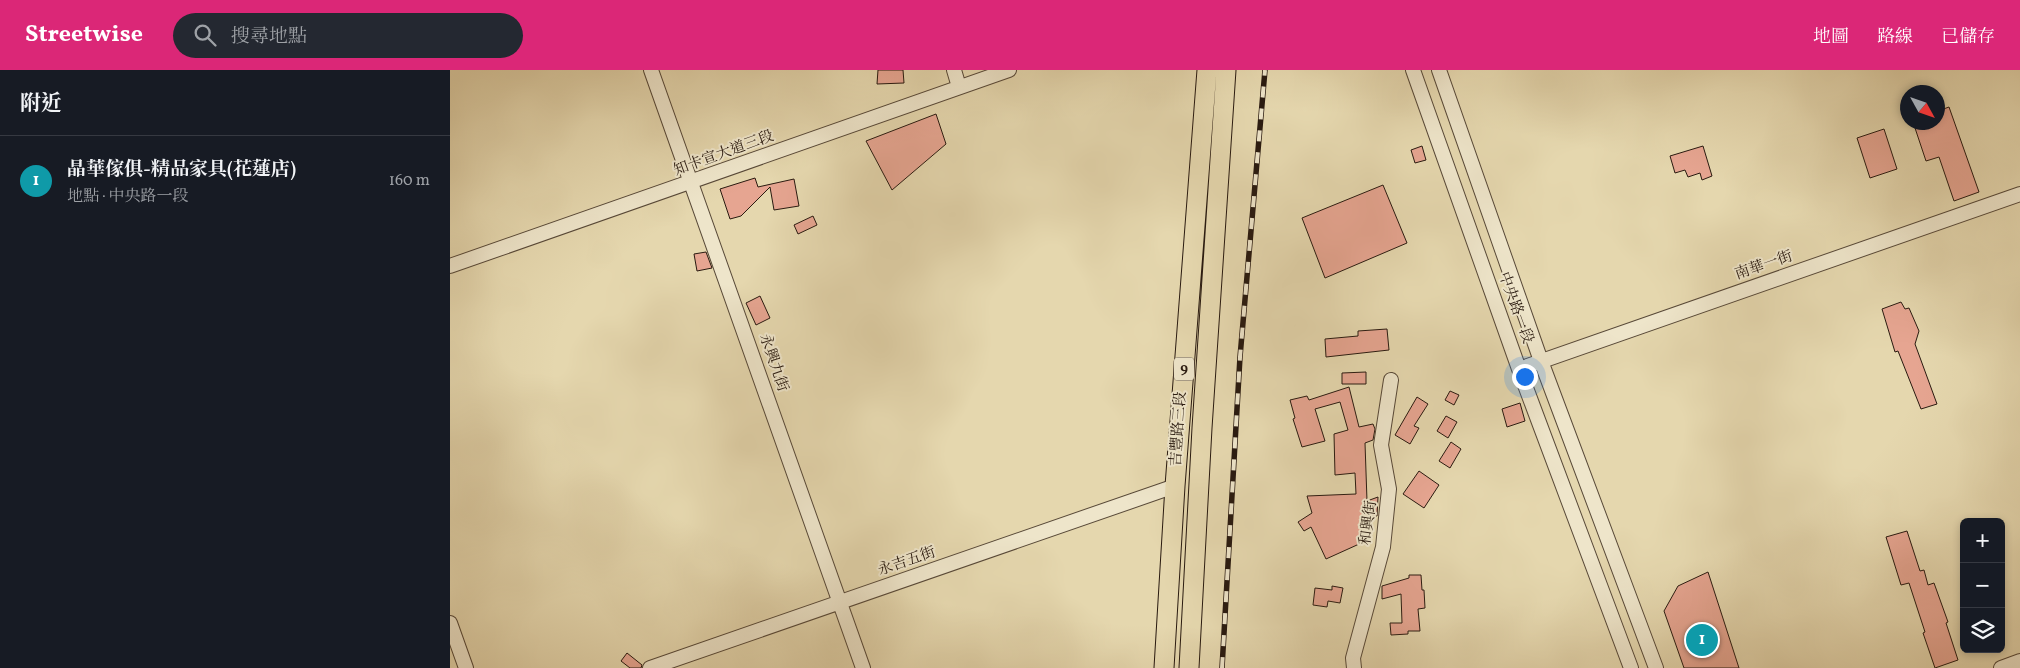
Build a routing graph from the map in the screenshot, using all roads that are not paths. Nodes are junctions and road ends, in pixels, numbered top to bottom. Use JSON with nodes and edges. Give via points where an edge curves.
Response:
{"nodes":[{"id":1,"x":651,"y":70,"type":"edge"},
{"id":2,"x":954,"y":70,"type":"edge"},
{"id":3,"x":1009,"y":70,"type":"edge"},
{"id":4,"x":1207,"y":70,"type":"edge"},
{"id":5,"x":1226,"y":70,"type":"edge"},
{"id":6,"x":1413,"y":70,"type":"edge"},
{"id":7,"x":1439,"y":70,"type":"edge"},
{"id":8,"x":959,"y":87,"type":"junction"},
{"id":9,"x":692,"y":183,"type":"junction"},
{"id":10,"x":2020,"y":194,"type":"edge"},
{"id":11,"x":450,"y":266,"type":"edge"},
{"id":12,"x":1541,"y":361,"type":"junction"},
{"id":13,"x":1520,"y":369,"type":"junction"},
{"id":14,"x":1391,"y":380,"type":"dead end"},
{"id":15,"x":1175,"y":486,"type":"junction"},
{"id":16,"x":840,"y":602,"type":"junction"},
{"id":17,"x":450,"y":623,"type":"edge"},
{"id":18,"x":2020,"y":661,"type":"edge"},
{"id":19,"x":466,"y":668,"type":"edge"},
{"id":20,"x":650,"y":668,"type":"edge"},
{"id":21,"x":863,"y":668,"type":"edge"},
{"id":22,"x":1164,"y":668,"type":"edge"},
{"id":23,"x":1189,"y":668,"type":"edge"},
{"id":24,"x":1354,"y":668,"type":"edge"},
{"id":25,"x":1631,"y":668,"type":"edge"},
{"id":26,"x":1656,"y":668,"type":"edge"},
{"id":27,"x":2001,"y":668,"type":"edge"}],
"edges":[{"from":1,"to":9,"type":"street","name":"永興九街"},
{"from":2,"to":8,"type":"street"},
{"from":3,"to":8,"type":"street","name":"知卡宣大道三段"},
{"from":4,"to":15,"type":"main road","name":"吉豐路三段","number":"9"},
{"from":5,"to":23,"type":"main road","name":"吉豐路三段","number":"9"},
{"from":6,"to":13,"type":"street","name":"中央路一段"},
{"from":7,"to":12,"type":"street","name":"中央路一段"},
{"from":8,"to":9,"type":"street","name":"知卡宣大道三段"},
{"from":9,"to":11,"type":"street","name":"知卡宣大道三段"},
{"from":9,"to":16,"type":"street","name":"永興九街"},
{"from":10,"to":12,"type":"street","name":"南華一街"},
{"from":12,"to":13,"type":"street","name":"南華一街"},
{"from":12,"to":26,"type":"street","name":"中央路一段"},
{"from":13,"to":25,"type":"street","name":"中央路一段"},
{"from":14,"to":24,"type":"street","name":"和興街","via":[[1381,445],[1390,489],[1383,547],[1353,658]]},
{"from":15,"to":16,"type":"street","name":"永吉五街"},
{"from":15,"to":22,"type":"main road","name":"吉豐路三段","number":"9"},
{"from":16,"to":20,"type":"street","name":"永吉五街"},
{"from":16,"to":21,"type":"street","name":"永興九街"},
{"from":17,"to":19,"type":"street"},
{"from":18,"to":27,"type":"street"}]}
